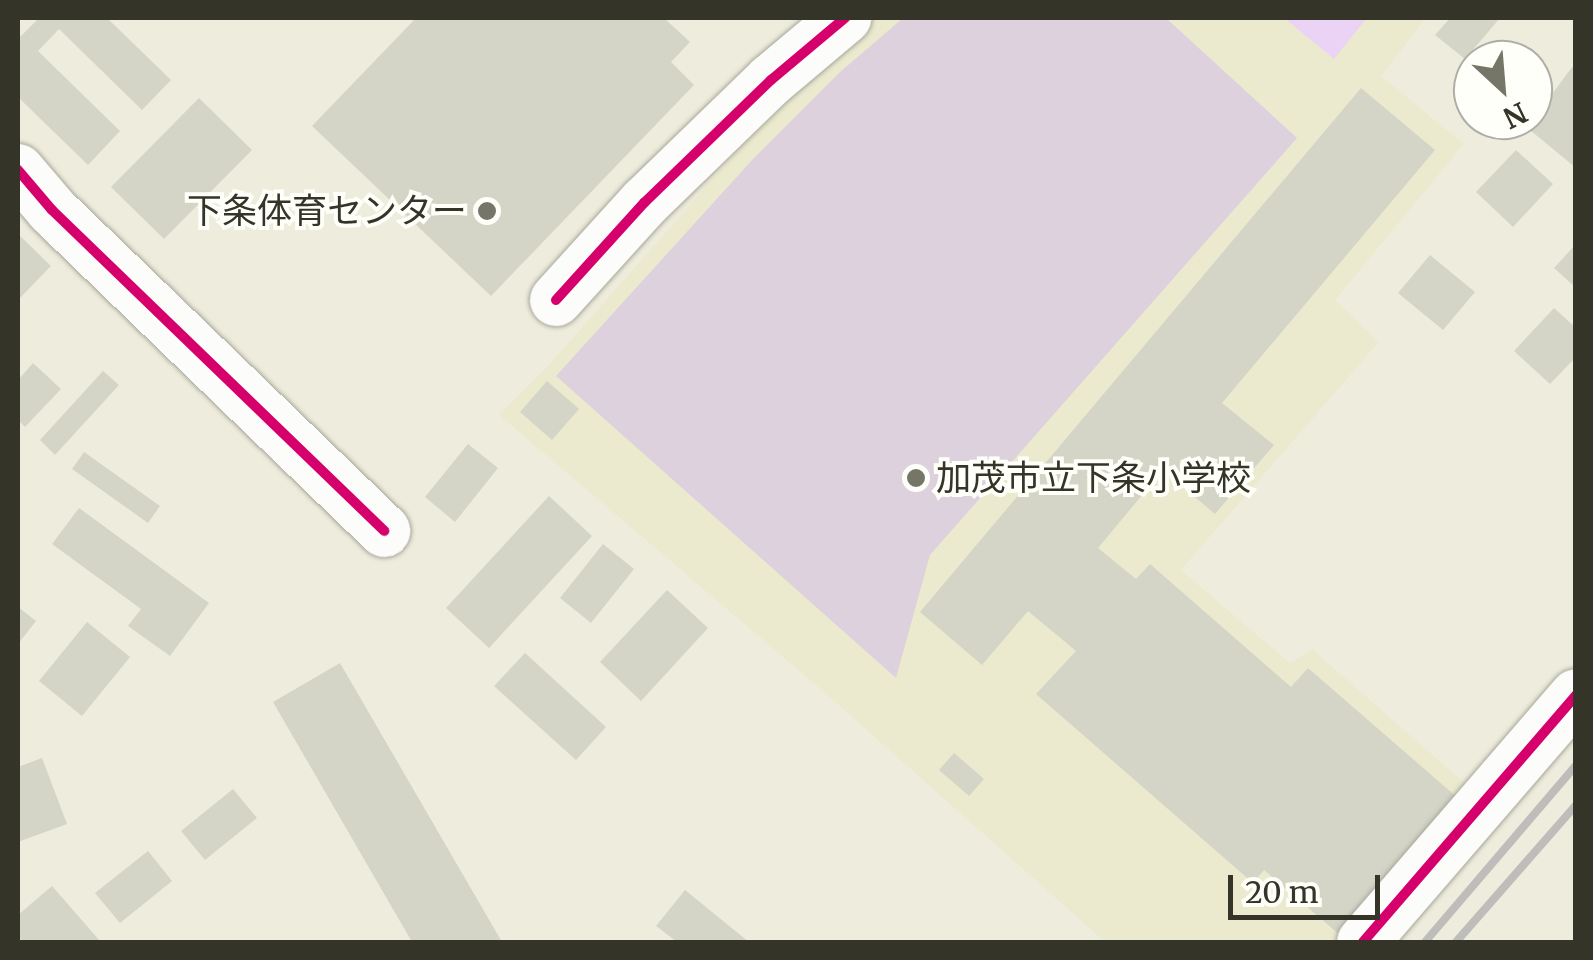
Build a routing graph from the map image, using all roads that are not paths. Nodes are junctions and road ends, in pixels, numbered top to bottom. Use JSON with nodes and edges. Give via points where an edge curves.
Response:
{"nodes":[{"id":1,"x":845,"y":18,"type":"edge"},
{"id":2,"x":18,"y":170,"type":"edge"},
{"id":3,"x":556,"y":300,"type":"dead end"},
{"id":4,"x":384,"y":532,"type":"dead end"},
{"id":5,"x":1576,"y":695,"type":"edge"},
{"id":6,"x":1363,"y":942,"type":"edge"}],
"edges":[{"from":1,"to":3,"type":"street","via":[[645,202]]},
{"from":2,"to":4,"type":"street"},
{"from":5,"to":6,"type":"street"}]}
